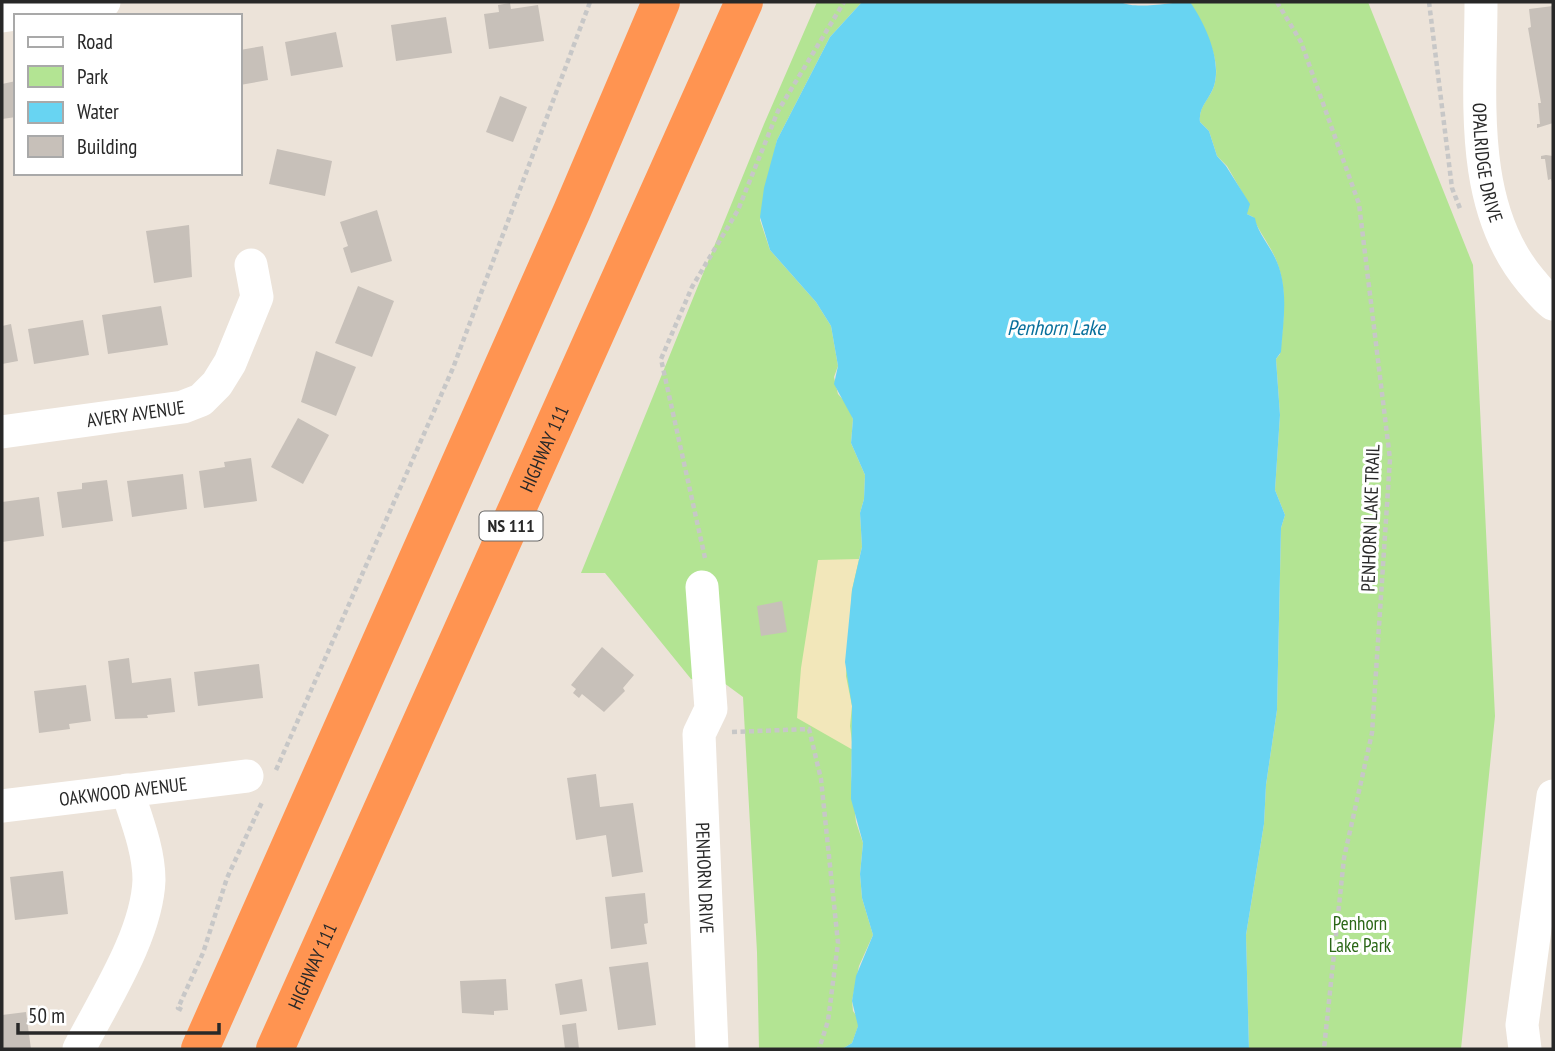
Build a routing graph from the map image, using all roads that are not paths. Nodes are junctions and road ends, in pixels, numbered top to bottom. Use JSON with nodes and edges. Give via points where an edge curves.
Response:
{"nodes":[{"id":1,"x":104,"y":2,"type":"edge"},
{"id":2,"x":661,"y":2,"type":"edge"},
{"id":3,"x":744,"y":2,"type":"edge"},
{"id":4,"x":1481,"y":2,"type":"edge"},
{"id":5,"x":17,"y":14,"type":"edge"},
{"id":6,"x":251,"y":265,"type":"dead end"},
{"id":7,"x":1553,"y":304,"type":"edge"},
{"id":8,"x":2,"y":432,"type":"edge"},
{"id":9,"x":702,"y":587,"type":"road end"},
{"id":10,"x":262,"y":781,"type":"road end"},
{"id":11,"x":127,"y":790,"type":"junction"},
{"id":12,"x":1553,"y":796,"type":"edge"},
{"id":13,"x":2,"y":806,"type":"edge"},
{"id":14,"x":79,"y":1049,"type":"edge"},
{"id":15,"x":200,"y":1049,"type":"edge"},
{"id":16,"x":275,"y":1049,"type":"edge"},
{"id":17,"x":712,"y":1049,"type":"edge"},
{"id":18,"x":1525,"y":1049,"type":"edge"}],
"edges":[{"from":1,"to":5,"type":"street"},
{"from":2,"to":15,"type":"highway"},
{"from":3,"to":16,"type":"highway","name":"HIGHWAY 111","number":"NS 111"},
{"from":4,"to":7,"type":"street","name":"OPALRIDGE DRIVE","via":[[1481,126],[1487,191],[1514,261]]},
{"from":6,"to":8,"type":"street","name":"AVERY AVENUE","via":[[257,297],[230,363],[201,400],[183,407]]},
{"from":9,"to":17,"type":"street","name":"PENHORN DRIVE"},
{"from":10,"to":11,"type":"street","name":"OAKWOOD AVENUE"},
{"from":11,"to":13,"type":"street","name":"OAKWOOD AVENUE"},
{"from":11,"to":14,"type":"street","via":[[145,852],[147,904]]},
{"from":12,"to":18,"type":"street","via":[[1522,1025]]}]}
